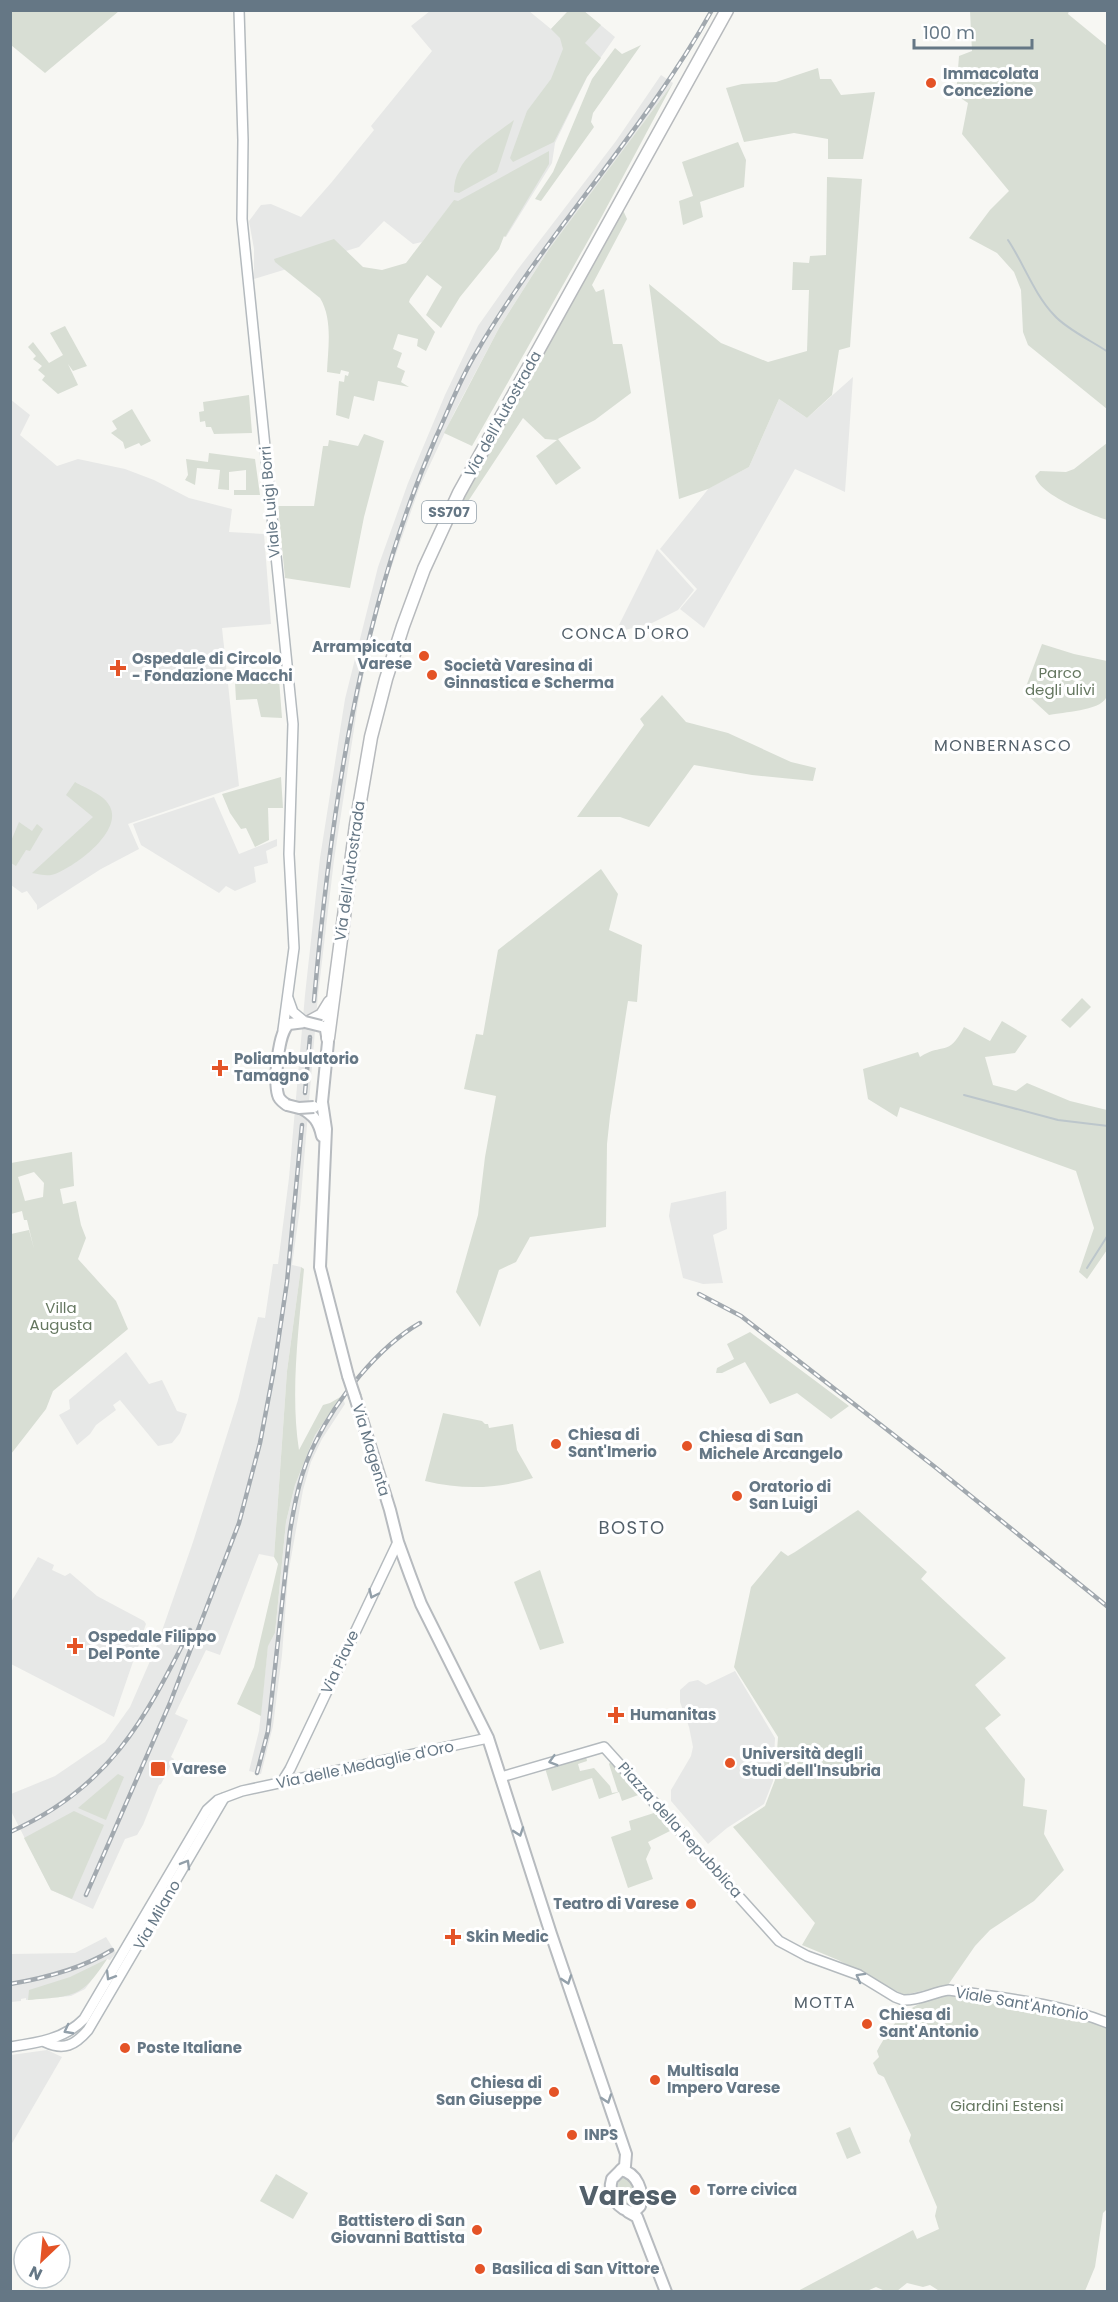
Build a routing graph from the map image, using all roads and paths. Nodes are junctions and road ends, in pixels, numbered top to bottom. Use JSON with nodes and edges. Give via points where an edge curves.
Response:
{"nodes":[{"id":1,"x":239,"y":10,"type":"edge"},
{"id":2,"x":727,"y":10,"type":"edge"},
{"id":3,"x":334,"y":990,"type":"junction"},
{"id":4,"x":287,"y":992,"type":"junction"},
{"id":5,"x":307,"y":1022,"type":"junction"},
{"id":6,"x":283,"y":1030,"type":"junction"},
{"id":7,"x":328,"y":1038,"type":"junction"},
{"id":8,"x":318,"y":1105,"type":"junction"},
{"id":9,"x":301,"y":1108,"type":"junction"},
{"id":10,"x":326,"y":1145,"type":"junction"},
{"id":11,"x":398,"y":1542,"type":"junction"},
{"id":12,"x":488,"y":1738,"type":"junction"},
{"id":13,"x":501,"y":1777,"type":"junction"},
{"id":14,"x":282,"y":1782,"type":"junction"},
{"id":15,"x":242,"y":1791,"type":"joint"},
{"id":16,"x":224,"y":1798,"type":"junction"},
{"id":17,"x":913,"y":2001,"type":"joint"},
{"id":18,"x":1107,"y":2021,"type":"edge"},
{"id":19,"x":45,"y":2042,"type":"junction"},
{"id":20,"x":10,"y":2047,"type":"edge"},
{"id":21,"x":621,"y":2170,"type":"junction"},
{"id":22,"x":633,"y":2210,"type":"junction"},
{"id":23,"x":667,"y":2292,"type":"edge"}],
"edges":[{"from":1,"to":4,"type":"main road","name":"Viale Luigi Borri","via":[[242,219],[293,724],[289,854],[294,948]]},
{"from":2,"to":3,"type":"highway","name":"Via dell'Autostrada","number":"SS707","via":[[459,493],[424,569],[389,669],[371,736]]},
{"from":3,"to":5,"type":"highway","number":"SS707","via":[[325,1012]]},
{"from":3,"to":7,"type":"highway","number":"SS707"},
{"from":4,"to":5,"type":"main road","via":[[292,1009]]},
{"from":4,"to":6,"type":"main road","name":"Viale Luigi Borri"},
{"from":5,"to":6,"type":"main road","via":[[289,1024]]},
{"from":5,"to":7,"type":"main road","bridge":true,"via":[[321,1026]]},
{"from":6,"to":9,"type":"main road","bridge":true,"via":[[277,1092],[281,1101]]},
{"from":7,"to":8,"type":"main road","name":"Via Magenta"},
{"from":8,"to":9,"type":"main road","bridge":true},
{"from":8,"to":10,"type":"main road","name":"Via Magenta","via":[[326,1124]]},
{"from":9,"to":10,"type":"main road","name":"Via Magenta","via":[[317,1121]]},
{"from":10,"to":11,"type":"main road","name":"Via Magenta","bridge":true,"via":[[320,1267]]},
{"from":11,"to":12,"type":"main road","name":"Via Magenta","via":[[422,1604]]},
{"from":11,"to":14,"type":"main road","name":"Via Piave","one_way":true},
{"from":12,"to":13,"type":"main road"},
{"from":12,"to":14,"type":"main road","name":"Via delle Medaglie d'Oro"},
{"from":17,"to":13,"type":"main road","name":"Piazza della Repubblica","one_way":true,"via":[[895,1997],[859,1976],[779,1941],[604,1747]]},
{"from":13,"to":21,"type":"main road","one_way":true,"via":[[626,2154]]},
{"from":14,"to":15,"type":"main road","name":"Via delle Medaglie d'Oro"},
{"from":15,"to":16,"type":"main road","name":"Via Milano"},
{"from":16,"to":19,"type":"main road","name":"Via Milano","one_way":true,"via":[[207,1810],[88,2013],[73,2029]]},
{"from":19,"to":16,"type":"main road","name":"Via Milano","one_way":true,"via":[[70,2046],[88,2030]]},
{"from":17,"to":18,"type":"main road","name":"Viale Sant'Antonio","via":[[949,1990],[1045,2005]]},
{"from":19,"to":20,"type":"main road"},
{"from":21,"to":22,"type":"main road","via":[[632,2175],[642,2196]]},
{"from":21,"to":22,"type":"main road","via":[[614,2174],[610,2187],[619,2207]]},
{"from":22,"to":23,"type":"main road"}]}
